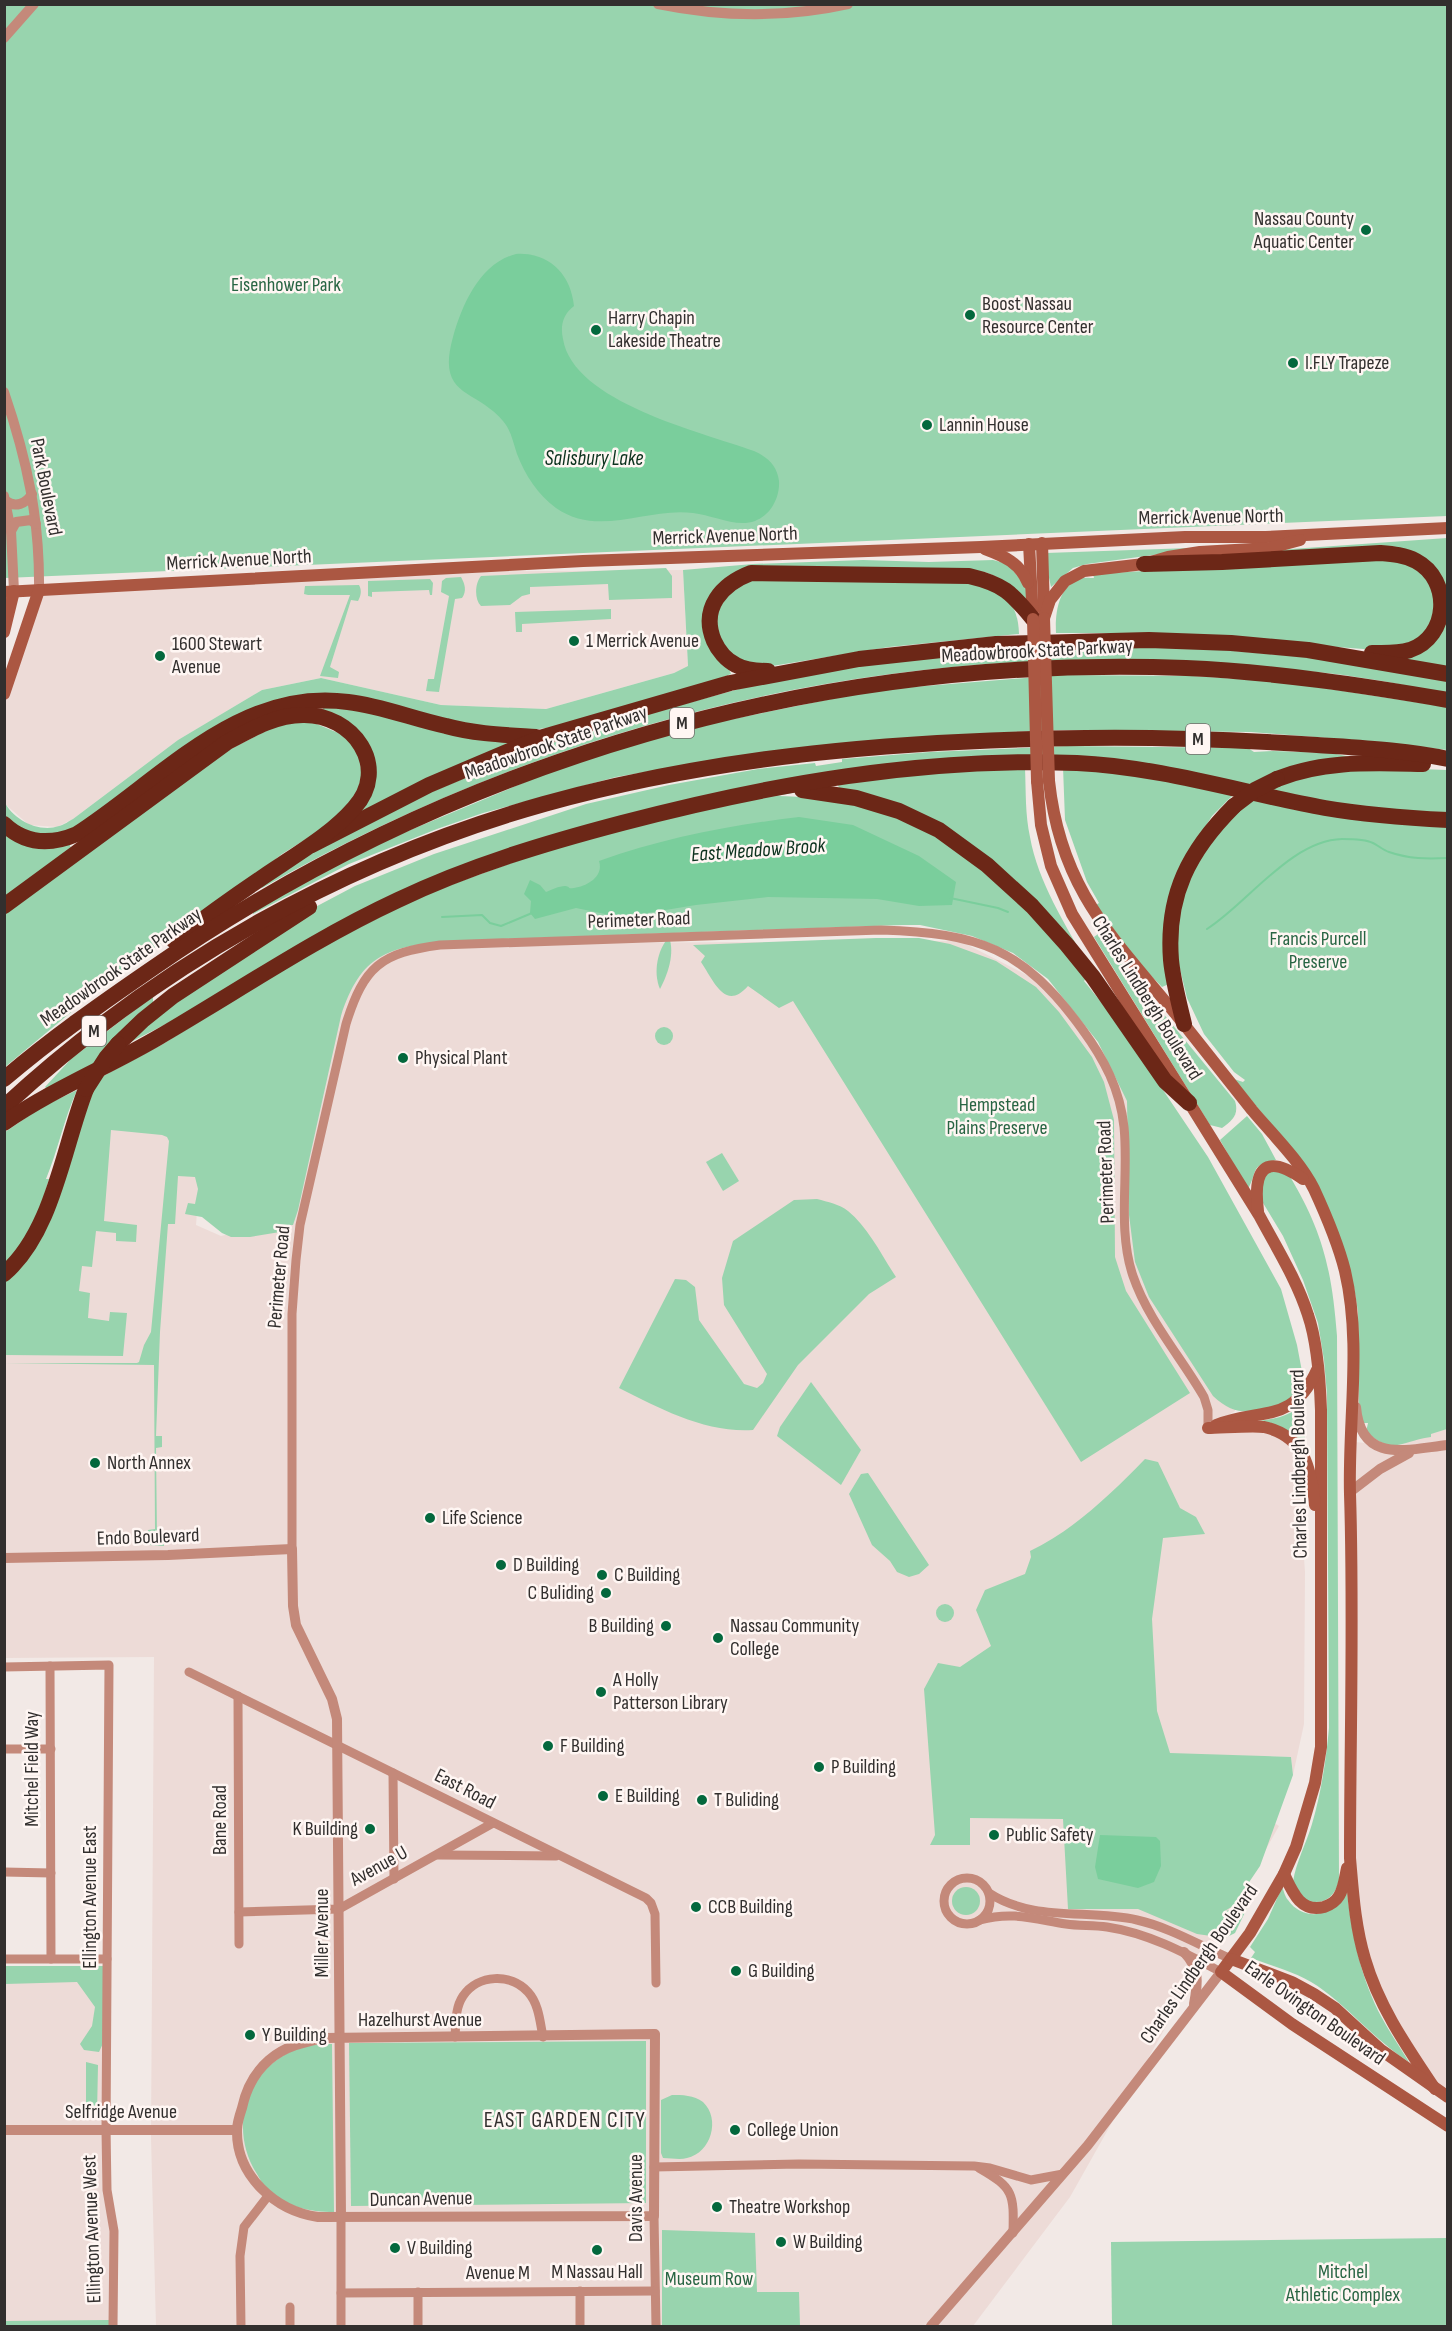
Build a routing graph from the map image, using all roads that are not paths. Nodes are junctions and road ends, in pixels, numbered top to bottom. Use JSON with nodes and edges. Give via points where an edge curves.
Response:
{"nodes":[{"id":1,"x":34,"y":4,"type":"edge"},
{"id":2,"x":658,"y":4,"type":"edge"},
{"id":3,"x":848,"y":4,"type":"edge"},
{"id":4,"x":705,"y":8,"type":"edge"},
{"id":5,"x":4,"y":38,"type":"edge"},
{"id":6,"x":4,"y":392,"type":"edge"},
{"id":7,"x":32,"y":494,"type":"junction"},
{"id":8,"x":5,"y":499,"type":"edge"},
{"id":9,"x":36,"y":524,"type":"junction"},
{"id":10,"x":1448,"y":528,"type":"edge"},
{"id":11,"x":11,"y":531,"type":"junction"},
{"id":12,"x":1321,"y":534,"type":"junction"},
{"id":13,"x":1035,"y":543,"type":"junction"},
{"id":14,"x":981,"y":547,"type":"junction"},
{"id":15,"x":1144,"y":564,"type":"junction"},
{"id":16,"x":39,"y":590,"type":"junction"},
{"id":17,"x":9,"y":592,"type":"edge"},
{"id":18,"x":1031,"y":594,"type":"junction"},
{"id":19,"x":1038,"y":618,"type":"junction"},
{"id":20,"x":4,"y":632,"type":"edge"},
{"id":21,"x":1308,"y":650,"type":"junction"},
{"id":22,"x":786,"y":673,"type":"junction"},
{"id":23,"x":1448,"y":674,"type":"edge"},
{"id":24,"x":4,"y":694,"type":"edge"},
{"id":25,"x":1448,"y":700,"type":"edge"},
{"id":26,"x":540,"y":738,"type":"junction"},
{"id":27,"x":1448,"y":759,"type":"edge"},
{"id":28,"x":1448,"y":765,"type":"edge"},
{"id":29,"x":1043,"y":781,"type":"junction"},
{"id":30,"x":774,"y":788,"type":"junction"},
{"id":31,"x":1448,"y":820,"type":"edge"},
{"id":32,"x":4,"y":824,"type":"edge"},
{"id":33,"x":312,"y":845,"type":"junction"},
{"id":34,"x":370,"y":866,"type":"junction"},
{"id":35,"x":4,"y":906,"type":"edge"},
{"id":36,"x":93,"y":1009,"type":"junction"},
{"id":37,"x":1184,"y":1024,"type":"junction"},
{"id":38,"x":4,"y":1080,"type":"edge"},
{"id":39,"x":1189,"y":1103,"type":"junction"},
{"id":40,"x":4,"y":1107,"type":"edge"},
{"id":41,"x":4,"y":1123,"type":"edge"},
{"id":42,"x":1312,"y":1185,"type":"junction"},
{"id":43,"x":1259,"y":1215,"type":"junction"},
{"id":44,"x":4,"y":1274,"type":"edge"},
{"id":45,"x":1318,"y":1369,"type":"junction"},
{"id":46,"x":1353,"y":1380,"type":"junction"},
{"id":47,"x":1208,"y":1428,"type":"junction"},
{"id":48,"x":1448,"y":1445,"type":"edge"},
{"id":49,"x":1414,"y":1450,"type":"junction"},
{"id":50,"x":1350,"y":1492,"type":"junction"},
{"id":51,"x":1321,"y":1541,"type":"junction"},
{"id":52,"x":292,"y":1549,"type":"junction"},
{"id":53,"x":4,"y":1558,"type":"edge"},
{"id":54,"x":50,"y":1666,"type":"junction"},
{"id":55,"x":4,"y":1667,"type":"edge"},
{"id":56,"x":189,"y":1672,"type":"dead end"},
{"id":57,"x":238,"y":1696,"type":"junction"},
{"id":58,"x":339,"y":1746,"type":"junction"},
{"id":59,"x":4,"y":1749,"type":"edge"},
{"id":60,"x":51,"y":1749,"type":"junction"},
{"id":61,"x":393,"y":1773,"type":"junction"},
{"id":62,"x":493,"y":1823,"type":"junction"},
{"id":63,"x":436,"y":1855,"type":"junction"},
{"id":64,"x":560,"y":1856,"type":"junction"},
{"id":65,"x":1350,"y":1858,"type":"junction"},
{"id":66,"x":4,"y":1872,"type":"edge"},
{"id":67,"x":51,"y":1873,"type":"junction"},
{"id":68,"x":1284,"y":1874,"type":"junction"},
{"id":69,"x":394,"y":1879,"type":"junction"},
{"id":70,"x":989,"y":1893,"type":"junction"},
{"id":71,"x":339,"y":1910,"type":"junction"},
{"id":72,"x":239,"y":1912,"type":"junction"},
{"id":73,"x":980,"y":1920,"type":"junction"},
{"id":74,"x":239,"y":1944,"type":"dead end"},
{"id":75,"x":1184,"y":1953,"type":"junction"},
{"id":76,"x":4,"y":1959,"type":"edge"},
{"id":77,"x":51,"y":1959,"type":"junction"},
{"id":78,"x":107,"y":1959,"type":"junction"},
{"id":79,"x":1231,"y":1959,"type":"junction"},
{"id":80,"x":1221,"y":1972,"type":"junction"},
{"id":81,"x":656,"y":1983,"type":"dead end"},
{"id":82,"x":1194,"y":2006,"type":"junction"},
{"id":83,"x":655,"y":2034,"type":"joint"},
{"id":84,"x":455,"y":2037,"type":"junction"},
{"id":85,"x":543,"y":2037,"type":"junction"},
{"id":86,"x":340,"y":2038,"type":"junction"},
{"id":87,"x":1435,"y":2089,"type":"junction"},
{"id":88,"x":1448,"y":2097,"type":"edge"},
{"id":89,"x":1448,"y":2126,"type":"edge"},
{"id":90,"x":4,"y":2130,"type":"edge"},
{"id":91,"x":106,"y":2130,"type":"junction"},
{"id":92,"x":237,"y":2130,"type":"junction"},
{"id":93,"x":974,"y":2166,"type":"junction"},
{"id":94,"x":654,"y":2167,"type":"junction"},
{"id":95,"x":1063,"y":2174,"type":"junction"},
{"id":96,"x":268,"y":2196,"type":"junction"},
{"id":97,"x":654,"y":2216,"type":"junction"},
{"id":98,"x":342,"y":2218,"type":"junction"},
{"id":99,"x":1013,"y":2233,"type":"junction"},
{"id":100,"x":580,"y":2291,"type":"junction"},
{"id":101,"x":655,"y":2291,"type":"junction"},
{"id":102,"x":418,"y":2292,"type":"junction"},
{"id":103,"x":341,"y":2293,"type":"junction"},
{"id":104,"x":290,"y":2307,"type":"dead end"},
{"id":105,"x":113,"y":2326,"type":"edge"},
{"id":106,"x":241,"y":2326,"type":"edge"},
{"id":107,"x":290,"y":2326,"type":"edge"},
{"id":108,"x":341,"y":2326,"type":"edge"},
{"id":109,"x":418,"y":2326,"type":"edge"},
{"id":110,"x":580,"y":2326,"type":"edge"},
{"id":111,"x":656,"y":2326,"type":"edge"},
{"id":112,"x":931,"y":2326,"type":"edge"}],
"edges":[{"from":1,"to":5,"type":"street"},
{"from":2,"to":4,"type":"street"},
{"from":3,"to":4,"type":"street","via":[[794,14],[735,14]]},
{"from":6,"to":7,"type":"street","name":"Park Boulevard"},
{"from":7,"to":8,"type":"street","via":[[20,504],[13,505]]},
{"from":7,"to":9,"type":"street","name":"Park Boulevard"},
{"from":8,"to":11,"type":"street"},
{"from":9,"to":11,"type":"street","via":[[31,520],[16,522]]},
{"from":9,"to":16,"type":"street","name":"Park Boulevard"},
{"from":10,"to":12,"type":"main road","name":"Merrick Avenue North"},
{"from":11,"to":17,"type":"street"},
{"from":12,"to":13,"type":"main road","name":"Merrick Avenue North"},
{"from":12,"to":15,"type":"main road","via":[[1270,548],[1200,552]]},
{"from":13,"to":14,"type":"main road","name":"Merrick Avenue North"},
{"from":13,"to":18,"type":"main road","name":"Charles Lindbergh Boulevard"},
{"from":13,"to":19,"type":"main road","name":"Charles Lindbergh Boulevard"},
{"from":14,"to":16,"type":"main road","name":"Merrick Avenue North","via":[[583,561]]},
{"from":14,"to":18,"type":"main road","via":[[1021,568]]},
{"from":15,"to":19,"type":"main road","via":[[1097,568],[1072,576]]},
{"from":15,"to":21,"type":"highway","via":[[1380,553],[1416,560],[1436,581],[1441,594],[1439,622],[1434,632],[1411,650],[1389,654]]},
{"from":16,"to":17,"type":"main road","name":"Merrick Avenue North"},
{"from":16,"to":24,"type":"main road"},
{"from":17,"to":20,"type":"main road"},
{"from":18,"to":19,"type":"main road","name":"Charles Lindbergh Boulevard"},
{"from":19,"to":22,"type":"highway","via":[[1000,585],[969,576],[763,572],[732,581],[716,599],[711,614],[711,633],[717,646],[736,665]]},
{"from":19,"to":29,"type":"main road","name":"Charles Lindbergh Boulevard","bridge":true},
{"from":21,"to":22,"type":"highway","via":[[1149,640],[1043,642],[926,650]]},
{"from":21,"to":23,"type":"highway"},
{"from":22,"to":26,"type":"highway","via":[[730,683]]},
{"from":25,"to":36,"type":"highway","name":"Meadowbrook State Parkway","number":"M","via":[[1358,684],[1238,672],[1087,668],[918,678],[717,714],[582,753],[495,784],[374,837],[249,905]]},
{"from":26,"to":32,"type":"highway","via":[[465,731],[351,702],[290,704],[264,710],[227,728],[77,834],[61,840],[34,841]]},
{"from":26,"to":33,"type":"highway","via":[[429,785]]},
{"from":27,"to":34,"type":"highway","name":"Meadowbrook State Parkway","number":"M","via":[[1354,747],[1154,738],[1024,739],[843,751],[601,789],[494,820]]},
{"from":28,"to":37,"type":"highway","bridge":true,"via":[[1339,764],[1310,768],[1276,779],[1234,806],[1210,830],[1191,859],[1173,908],[1171,962]]},
{"from":29,"to":37,"type":"main road","name":"Charles Lindbergh Boulevard","via":[[1070,868],[1082,892],[1126,956]]},
{"from":29,"to":39,"type":"main road","name":"Charles Lindbergh Boulevard","via":[[1041,825],[1051,866],[1072,914]]},
{"from":30,"to":31,"type":"highway","via":[[926,768],[1016,762],[1085,764],[1164,774],[1329,809]]},
{"from":30,"to":39,"type":"highway","via":[[840,795],[886,806],[939,830],[972,853],[1018,893],[1062,940],[1101,987],[1165,1081]]},
{"from":30,"to":41,"type":"highway","via":[[655,814],[547,844],[403,897],[314,943],[160,1037]]},
{"from":33,"to":35,"type":"highway","via":[[355,808],[368,772],[362,747],[346,728],[323,716],[301,715],[269,722],[226,743]]},
{"from":33,"to":36,"type":"highway","via":[[204,918]]},
{"from":34,"to":40,"type":"highway","name":"Meadowbrook State Parkway","number":"M","via":[[263,920],[169,977],[73,1047]]},
{"from":34,"to":44,"type":"highway","bridge":true,"via":[[173,996],[142,1020],[105,1058],[86,1089],[43,1221],[28,1248]]},
{"from":36,"to":38,"type":"highway","name":"Meadowbrook State Parkway","number":"M"},
{"from":37,"to":42,"type":"main road","name":"Charles Lindbergh Boulevard"},
{"from":39,"to":43,"type":"main road","name":"Charles Lindbergh Boulevard"},
{"from":42,"to":43,"type":"main road","via":[[1282,1167],[1264,1169],[1256,1186]]},
{"from":42,"to":46,"type":"main road","name":"Charles Lindbergh Boulevard","via":[[1345,1271],[1352,1320]]},
{"from":43,"to":45,"type":"main road","name":"Charles Lindbergh Boulevard","via":[[1309,1316]]},
{"from":45,"to":47,"type":"main road","via":[[1307,1390],[1285,1409],[1234,1418]]},
{"from":45,"to":51,"type":"main road","name":"Charles Lindbergh Boulevard"},
{"from":46,"to":49,"type":"street","via":[[1357,1418],[1365,1436],[1390,1450]]},
{"from":46,"to":50,"type":"main road","name":"Charles Lindbergh Boulevard"},
{"from":47,"to":51,"type":"main road","via":[[1263,1427],[1296,1443],[1307,1462]]},
{"from":47,"to":52,"type":"street","name":"Perimeter Road","via":[[1198,1387],[1133,1277],[1126,1225],[1124,1128],[1108,1068],[1049,987],[1017,961],[998,950],[954,936],[920,931],[440,945],[411,949],[378,965],[355,994],[346,1024],[300,1225],[292,1314]]},
{"from":48,"to":49,"type":"street"},
{"from":49,"to":50,"type":"street"},
{"from":50,"to":65,"type":"main road","name":"Charles Lindbergh Boulevard"},
{"from":51,"to":68,"type":"main road","name":"Charles Lindbergh Boulevard","via":[[1321,1747],[1310,1805]]},
{"from":52,"to":53,"type":"street","name":"Endo Boulevard","via":[[168,1556]]},
{"from":52,"to":58,"type":"street","name":"Miller Avenue","via":[[296,1625],[332,1699]]},
{"from":54,"to":55,"type":"street"},
{"from":54,"to":60,"type":"street","name":"Mitchel Field Way"},
{"from":54,"to":78,"type":"street","name":"Ellington Avenue East","via":[[109,1665]]},
{"from":56,"to":57,"type":"street","name":"East Road"},
{"from":57,"to":58,"type":"street","name":"East Road"},
{"from":57,"to":72,"type":"street","name":"Bane Road"},
{"from":58,"to":61,"type":"street","name":"East Road"},
{"from":58,"to":71,"type":"street","name":"Miller Avenue"},
{"from":59,"to":60,"type":"street"},
{"from":60,"to":67,"type":"street","name":"Mitchel Field Way"},
{"from":61,"to":62,"type":"street","name":"East Road"},
{"from":61,"to":69,"type":"street"},
{"from":62,"to":63,"type":"street","name":"Avenue U"},
{"from":62,"to":64,"type":"street","name":"East Road"},
{"from":63,"to":64,"type":"street"},
{"from":63,"to":69,"type":"street","name":"Avenue U"},
{"from":64,"to":81,"type":"street","name":"East Road","via":[[651,1903],[655,1914]]},
{"from":65,"to":68,"type":"main road","via":[[1339,1897],[1321,1908],[1299,1901]]},
{"from":65,"to":87,"type":"main road","name":"Charles Lindbergh Boulevard","via":[[1360,1943],[1373,1984],[1398,2033]]},
{"from":66,"to":67,"type":"street"},
{"from":67,"to":77,"type":"street","name":"Mitchel Field Way"},
{"from":68,"to":79,"type":"main road","name":"Charles Lindbergh Boulevard"},
{"from":69,"to":71,"type":"street","name":"Avenue U"},
{"from":70,"to":73,"type":"street","via":[[989,1908]]},
{"from":70,"to":73,"type":"street","via":[[982,1883],[969,1878],[953,1882],[944,1895],[944,1909],[952,1920],[965,1925]]},
{"from":70,"to":79,"type":"street","name":"Earle Ovington Boulevard","via":[[1012,1906],[1140,1920]]},
{"from":71,"to":72,"type":"street","name":"Avenue U"},
{"from":71,"to":86,"type":"street","name":"Miller Avenue"},
{"from":72,"to":74,"type":"street","name":"Bane Road"},
{"from":73,"to":75,"type":"street","name":"Earle Ovington Boulevard","via":[[1017,1915],[1107,1927],[1151,1938]]},
{"from":75,"to":80,"type":"street","name":"Earle Ovington Boulevard"},
{"from":75,"to":82,"type":"street","via":[[1198,1976]]},
{"from":76,"to":77,"type":"street"},
{"from":77,"to":78,"type":"street"},
{"from":78,"to":91,"type":"street","name":"Ellington Avenue East"},
{"from":79,"to":80,"type":"main road","name":"Charles Lindbergh Boulevard"},
{"from":79,"to":87,"type":"main road","name":"Earle Ovington Boulevard","via":[[1314,1994]]},
{"from":80,"to":82,"type":"street","name":"Charles Lindbergh Boulevard"},
{"from":80,"to":89,"type":"main road","name":"Earle Ovington Boulevard","via":[[1292,2024]]},
{"from":82,"to":95,"type":"street","name":"Charles Lindbergh Boulevard"},
{"from":83,"to":85,"type":"street","name":"Hazelhurst Avenue"},
{"from":83,"to":94,"type":"street","name":"Davis Avenue"},
{"from":84,"to":85,"type":"street","name":"Hazelhurst Avenue"},
{"from":84,"to":85,"type":"street","via":[[456,2016],[463,1996],[478,1983],[497,1978],[514,1982],[528,1992],[536,2005]]},
{"from":84,"to":86,"type":"street","name":"Hazelhurst Avenue"},
{"from":86,"to":92,"type":"street","name":"Hazelhurst Avenue","via":[[301,2042],[269,2060],[246,2090]]},
{"from":86,"to":98,"type":"street","name":"Miller Avenue"},
{"from":87,"to":88,"type":"main road","name":"Earle Ovington Boulevard"},
{"from":90,"to":91,"type":"street","name":"Selfridge Avenue"},
{"from":91,"to":92,"type":"street","name":"Selfridge Avenue"},
{"from":91,"to":105,"type":"street","name":"Ellington Avenue West","via":[[107,2190],[114,2231]]},
{"from":92,"to":96,"type":"street","name":"Duncan Avenue","via":[[246,2166]]},
{"from":93,"to":94,"type":"street"},
{"from":93,"to":95,"type":"street","via":[[1031,2180]]},
{"from":93,"to":99,"type":"street","via":[[1005,2185],[1013,2198]]},
{"from":94,"to":97,"type":"street","name":"Davis Avenue"},
{"from":95,"to":99,"type":"street","name":"Charles Lindbergh Boulevard"},
{"from":96,"to":98,"type":"street","name":"Duncan Avenue","via":[[306,2215]]},
{"from":96,"to":106,"type":"street","via":[[244,2226],[240,2256]]},
{"from":97,"to":98,"type":"street","name":"Duncan Avenue"},
{"from":97,"to":101,"type":"street","name":"Davis Avenue"},
{"from":98,"to":103,"type":"street","name":"Miller Avenue"},
{"from":99,"to":112,"type":"street","name":"Charles Lindbergh Boulevard"},
{"from":100,"to":101,"type":"street","name":"Avenue M"},
{"from":100,"to":102,"type":"street","name":"Avenue M"},
{"from":100,"to":110,"type":"street"},
{"from":101,"to":111,"type":"street","name":"Davis Avenue"},
{"from":102,"to":103,"type":"street","name":"Avenue M"},
{"from":102,"to":109,"type":"street"},
{"from":103,"to":108,"type":"street","name":"Miller Avenue"},
{"from":104,"to":107,"type":"street"}]}
